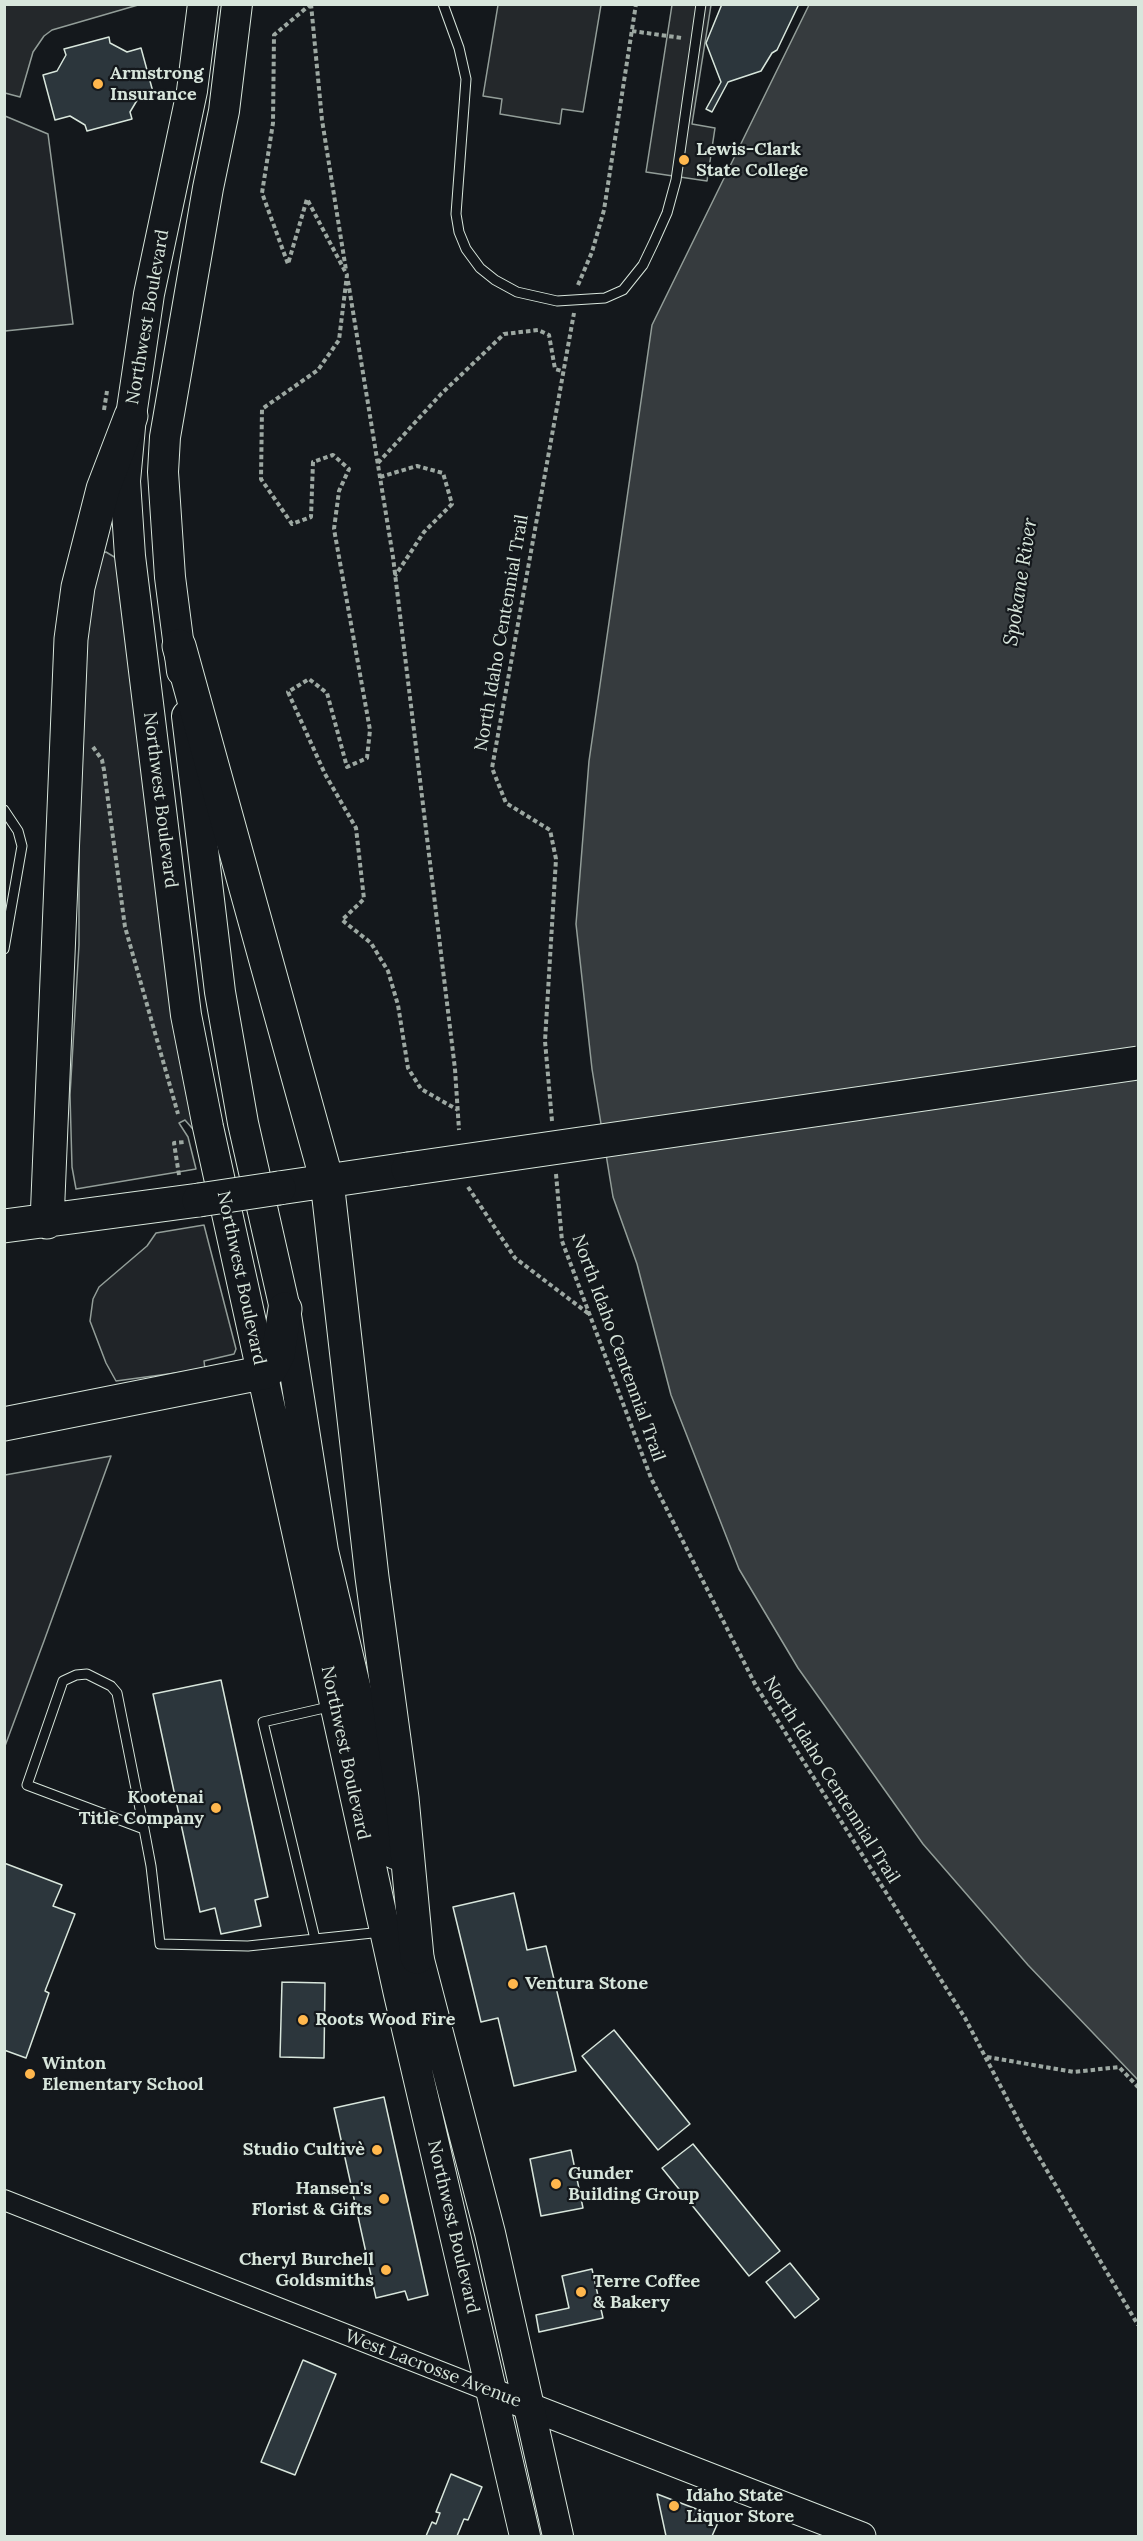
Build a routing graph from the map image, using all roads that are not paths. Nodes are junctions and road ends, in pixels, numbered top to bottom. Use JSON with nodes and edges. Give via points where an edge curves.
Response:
{"nodes":[{"id":1,"x":203,"y":4,"type":"edge"},
{"id":2,"x":237,"y":4,"type":"edge"},
{"id":3,"x":443,"y":4,"type":"edge"},
{"id":4,"x":701,"y":4,"type":"edge"},
{"id":5,"x":131,"y":416,"type":"junction"},
{"id":6,"x":179,"y":646,"type":"junction"},
{"id":7,"x":4,"y":810,"type":"edge"},
{"id":8,"x":4,"y":949,"type":"edge"},
{"id":9,"x":1138,"y":1063,"type":"edge"},
{"id":10,"x":327,"y":1181,"type":"junction"},
{"id":11,"x":47,"y":1222,"type":"junction"},
{"id":12,"x":4,"y":1226,"type":"edge"},
{"id":13,"x":285,"y":1309,"type":"junction"},
{"id":14,"x":262,"y":1373,"type":"junction"},
{"id":15,"x":4,"y":1424,"type":"edge"},
{"id":16,"x":335,"y":1706,"type":"junction"},
{"id":17,"x":144,"y":1829,"type":"junction"},
{"id":18,"x":385,"y":1932,"type":"junction"},
{"id":19,"x":315,"y":1939,"type":"junction"},
{"id":20,"x":417,"y":1957,"type":"junction"},
{"id":21,"x":4,"y":2200,"type":"edge"},
{"id":22,"x":492,"y":2392,"type":"junction"},
{"id":23,"x":528,"y":2406,"type":"junction"},
{"id":24,"x":525,"y":2536,"type":"edge"},
{"id":25,"x":558,"y":2536,"type":"edge"},
{"id":26,"x":862,"y":2536,"type":"edge"}],
"edges":[{"from":1,"to":5,"type":"main road","name":"Northwest Boulevard","via":[[192,91],[149,294]]},
{"from":2,"to":6,"type":"main road","name":"Northwest Boulevard","via":[[225,111],[165,437],[166,522]]},
{"from":3,"to":4,"type":"lane","via":[[466,79],[456,214],[466,249],[480,268],[517,292],[538,299],[576,301],[605,298],[623,290],[643,266],[654,242],[676,180]]},
{"from":5,"to":11,"type":"highway","via":[[103,489],[78,587],[71,639]]},
{"from":5,"to":14,"type":"main road","name":"Northwest Boulevard","via":[[125,481],[130,556],[186,1015]]},
{"from":6,"to":10,"type":"highway"},
{"from":6,"to":13,"type":"main road","name":"Northwest Boulevard","via":[[220,992],[243,1123]]},
{"from":7,"to":8,"type":"lane","via":[[18,831],[22,846]]},
{"from":9,"to":10,"type":"highway","bridge":true},
{"from":10,"to":11,"type":"highway","bridge":true,"via":[[279,1188],[189,1188]]},
{"from":10,"to":20,"type":"highway","via":[[402,1798]]},
{"from":11,"to":12,"type":"highway"},
{"from":13,"to":14,"type":"highway","via":[[278,1355],[271,1368]]},
{"from":13,"to":20,"type":"main road","name":"Northwest Boulevard","via":[[323,1551],[380,1783]]},
{"from":14,"to":15,"type":"highway"},
{"from":14,"to":16,"type":"main road","name":"Northwest Boulevard"},
{"from":16,"to":18,"type":"main road","name":"Northwest Boulevard"},
{"from":16,"to":19,"type":"lane","via":[[263,1722]]},
{"from":17,"to":17,"type":"lane","via":[[117,1693],[87,1674],[76,1674],[63,1681],[27,1785]]},
{"from":17,"to":19,"type":"lane","via":[[160,1944],[248,1946]]},
{"from":18,"to":19,"type":"lane"},
{"from":18,"to":22,"type":"main road","name":"Northwest Boulevard"},
{"from":20,"to":23,"type":"main road","name":"Northwest Boulevard","via":[[490,2234]]},
{"from":21,"to":22,"type":"street","name":"West Lacrosse Avenue"},
{"from":22,"to":23,"type":"street","name":"West Lacrosse Avenue"},
{"from":22,"to":24,"type":"main road","name":"Northwest Boulevard"},
{"from":23,"to":25,"type":"main road","name":"Northwest Boulevard"},
{"from":23,"to":26,"type":"street","name":"West Lacrosse Avenue"}]}
